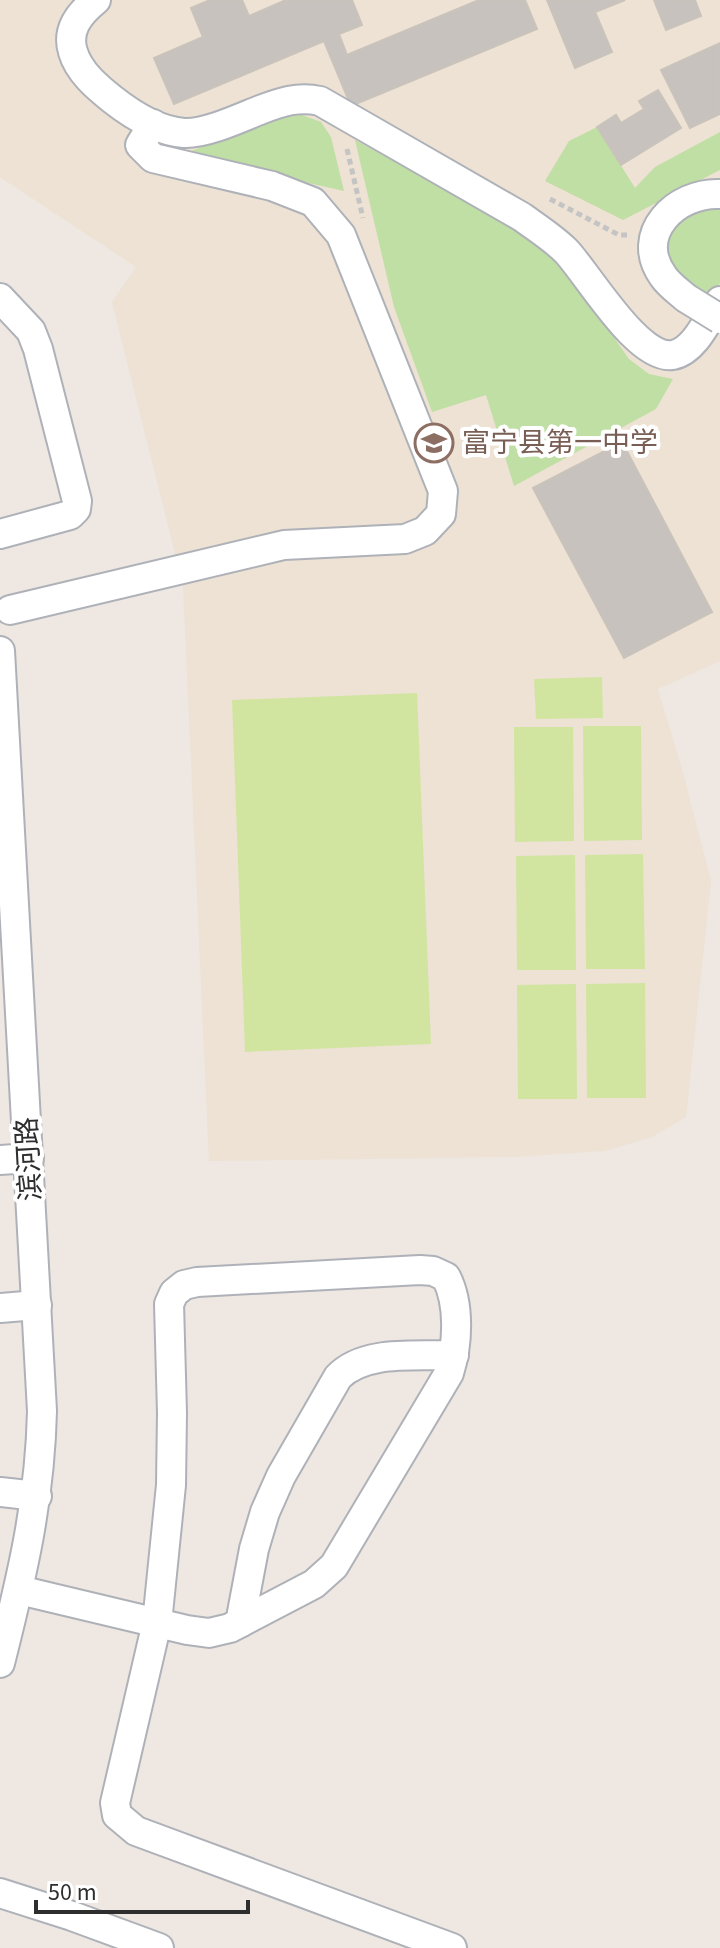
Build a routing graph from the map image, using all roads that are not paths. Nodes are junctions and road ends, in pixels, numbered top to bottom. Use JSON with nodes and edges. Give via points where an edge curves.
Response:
{"nodes":[{"id":1,"x":96,"y":0,"type":"edge"},
{"id":2,"x":153,"y":124,"type":"junction"},
{"id":3,"x":720,"y":194,"type":"edge"},
{"id":4,"x":0,"y":298,"type":"edge"},
{"id":5,"x":720,"y":301,"type":"edge"},
{"id":6,"x":720,"y":319,"type":"edge"},
{"id":7,"x":0,"y":534,"type":"edge"},
{"id":8,"x":10,"y":610,"type":"dead end"},
{"id":9,"x":0,"y":651,"type":"edge"},
{"id":10,"x":7,"y":912,"type":"edge"},
{"id":11,"x":29,"y":1158,"type":"junction"},
{"id":12,"x":0,"y":1160,"type":"edge"},
{"id":13,"x":37,"y":1305,"type":"junction"},
{"id":14,"x":0,"y":1308,"type":"edge"},
{"id":15,"x":454,"y":1355,"type":"junction"},
{"id":16,"x":0,"y":1492,"type":"edge"},
{"id":17,"x":37,"y":1496,"type":"junction"},
{"id":18,"x":19,"y":1590,"type":"junction"},
{"id":19,"x":157,"y":1623,"type":"junction"},
{"id":20,"x":240,"y":1623,"type":"junction"},
{"id":21,"x":0,"y":1663,"type":"edge"},
{"id":22,"x":0,"y":1893,"type":"edge"},
{"id":23,"x":159,"y":1948,"type":"edge"},
{"id":24,"x":452,"y":1948,"type":"edge"}],
"edges":[{"from":1,"to":2,"type":"street","via":[[75,22],[75,60],[96,86]]},
{"from":2,"to":5,"type":"street","via":[[185,133],[284,101],[320,101],[549,236],[651,350],[672,355],[684,351]]},
{"from":2,"to":8,"type":"street","via":[[140,145],[153,158],[272,186],[313,202],[341,235],[443,491],[441,514],[425,531],[405,539],[284,545]]},
{"from":3,"to":6,"type":"street","bridge":true,"via":[[683,200],[659,223],[655,237],[656,264],[672,287]]},
{"from":4,"to":7,"type":"street","via":[[31,331],[38,349],[77,501],[70,515]]},
{"from":9,"to":10,"type":"street","name":"滨河路"},
{"from":10,"to":11,"type":"street","name":"滨河路"},
{"from":11,"to":12,"type":"street"},
{"from":11,"to":13,"type":"street","name":"滨河路"},
{"from":13,"to":14,"type":"street"},
{"from":13,"to":17,"type":"street","name":"滨河路","via":[[42,1411]]},
{"from":15,"to":19,"type":"street","via":[[451,1287],[446,1277],[433,1271],[197,1282],[174,1293],[168,1315],[171,1485]]},
{"from":15,"to":20,"type":"street","via":[[443,1387],[330,1571]]},
{"from":15,"to":20,"type":"street","via":[[372,1359],[338,1377],[265,1512]]},
{"from":16,"to":17,"type":"street"},
{"from":17,"to":18,"type":"street","name":"滨河路"},
{"from":18,"to":19,"type":"street"},
{"from":18,"to":21,"type":"street","name":"滨河路"},
{"from":19,"to":20,"type":"street","via":[[209,1633]]},
{"from":19,"to":24,"type":"street","via":[[117,1790],[117,1815],[136,1831]]},
{"from":22,"to":23,"type":"street"}]}
